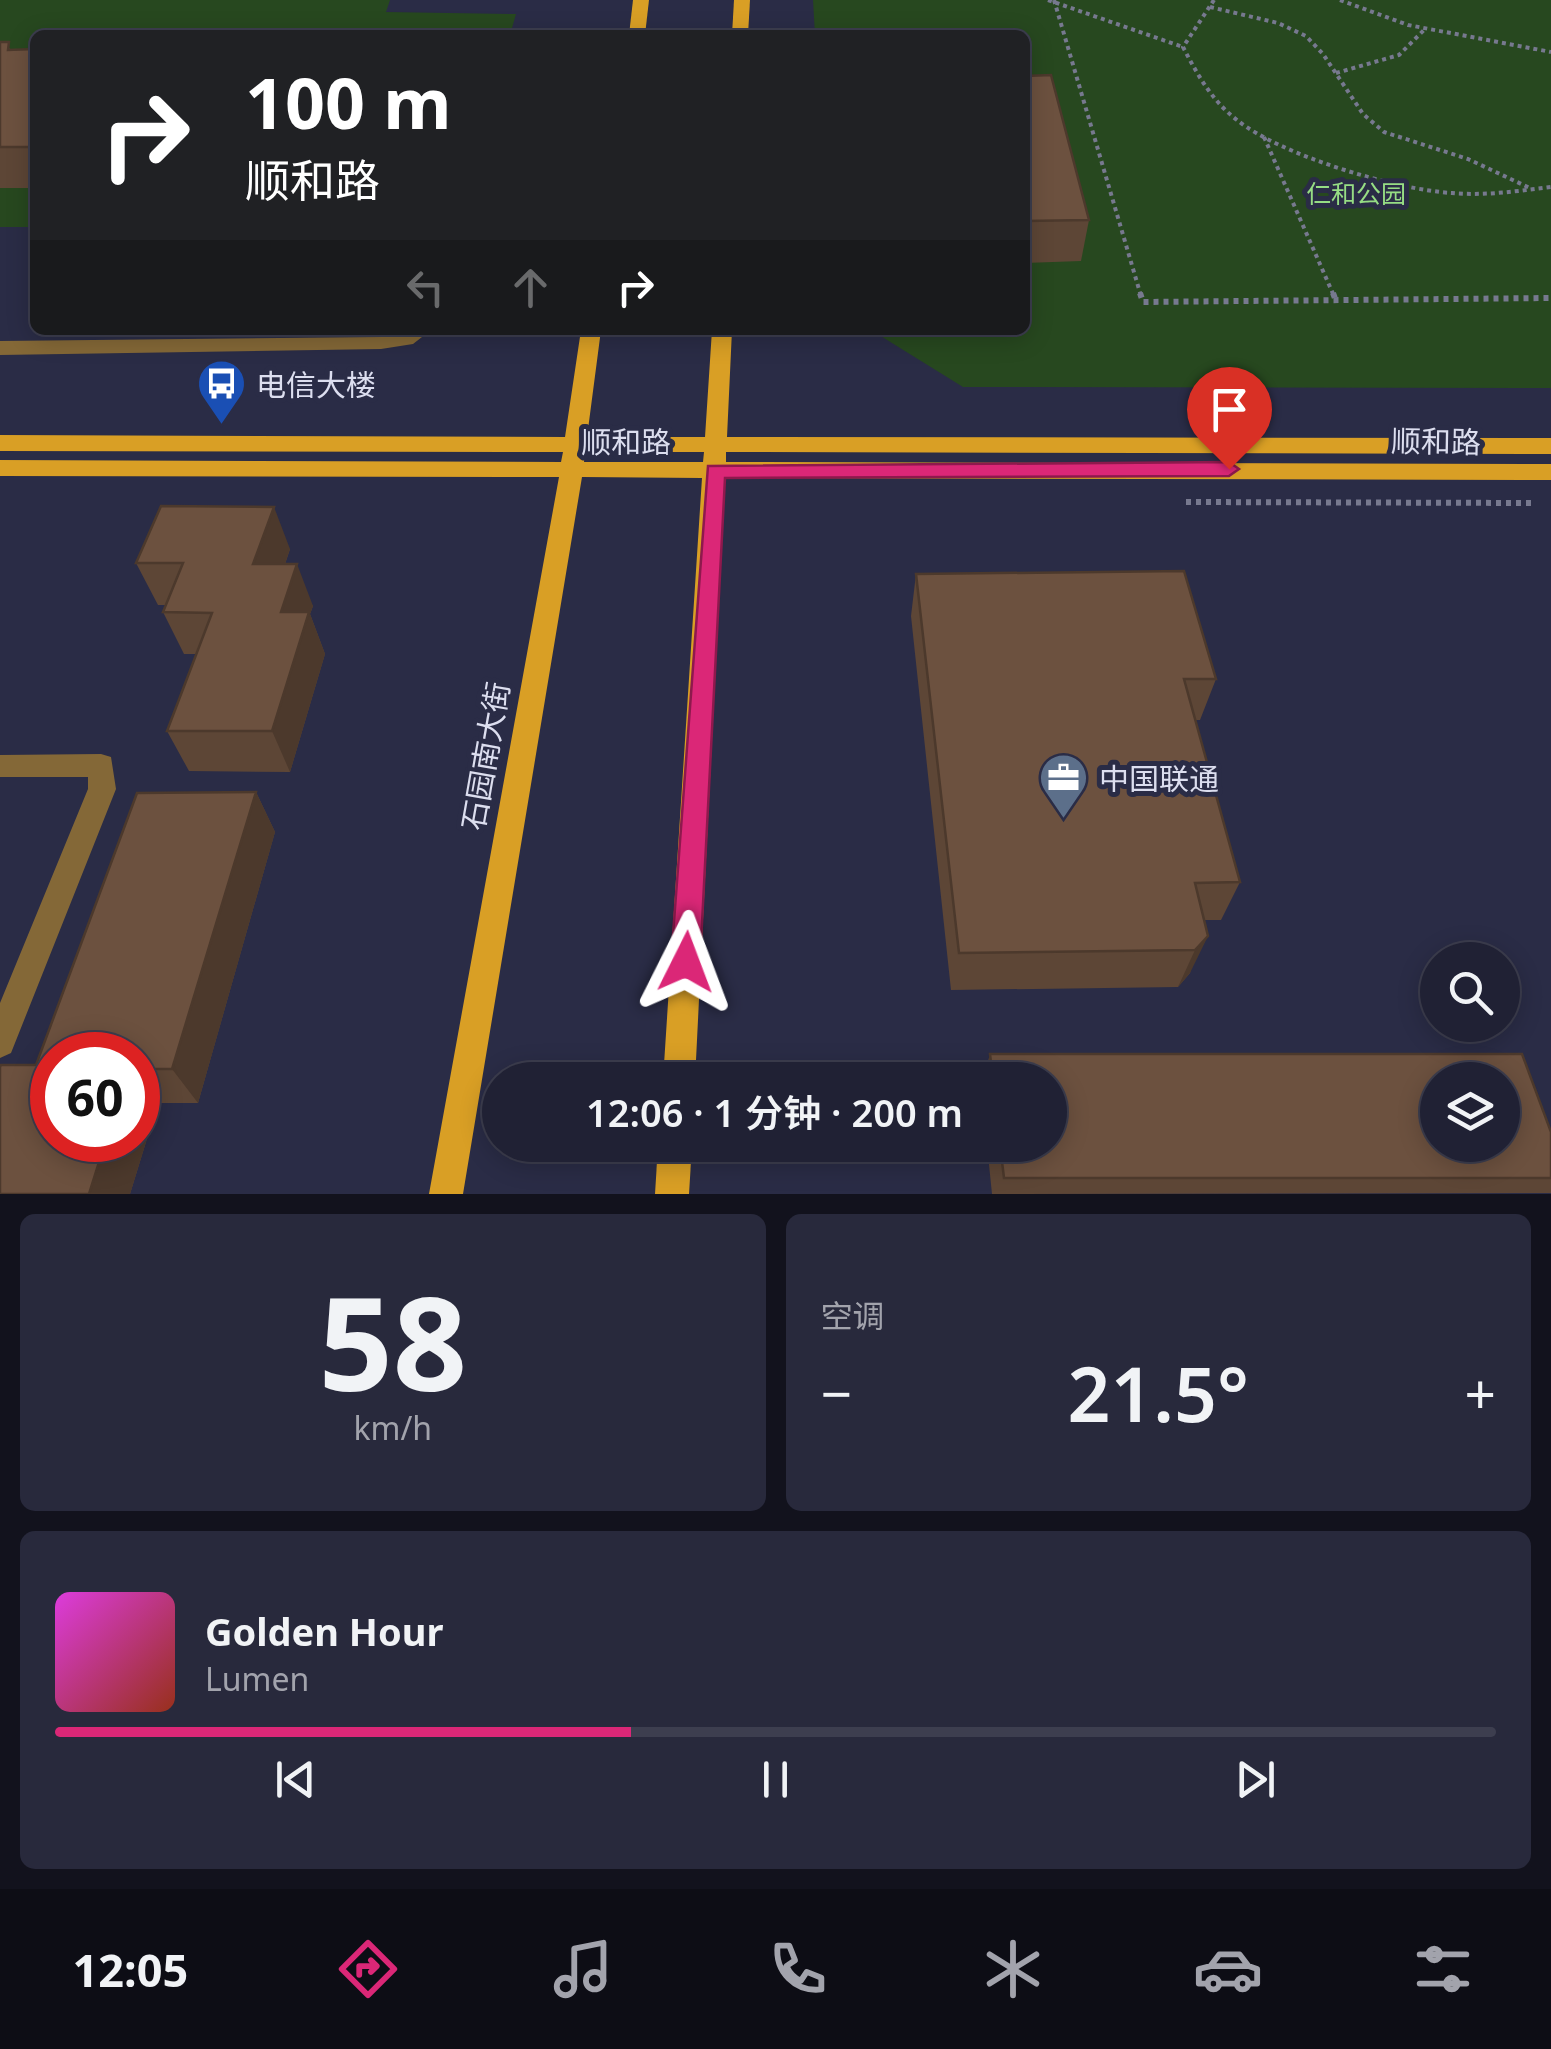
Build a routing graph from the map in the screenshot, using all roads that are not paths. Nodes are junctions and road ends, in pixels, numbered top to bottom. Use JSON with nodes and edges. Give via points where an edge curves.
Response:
{"nodes":[{"id":1,"x":641,"y":0,"type":"edge"},
{"id":2,"x":742,"y":0,"type":"edge"},
{"id":3,"x":637,"y":30,"type":"edge"},
{"id":4,"x":740,"y":30,"type":"edge"},
{"id":5,"x":413,"y":335,"type":"edge"},
{"id":6,"x":590,"y":335,"type":"edge"},
{"id":7,"x":722,"y":335,"type":"edge"},
{"id":8,"x":0,"y":348,"type":"edge"},
{"id":9,"x":0,"y":444,"type":"edge"},
{"id":10,"x":1551,"y":446,"type":"edge"},
{"id":11,"x":573,"y":457,"type":"junction"},
{"id":12,"x":716,"y":458,"type":"junction"},
{"id":13,"x":0,"y":468,"type":"edge"},
{"id":14,"x":1551,"y":472,"type":"edge"},
{"id":15,"x":0,"y":766,"type":"edge"},
{"id":16,"x":0,"y":1042,"type":"edge"},
{"id":17,"x":680,"y":1062,"type":"edge"},
{"id":18,"x":674,"y":1162,"type":"edge"},
{"id":19,"x":446,"y":1194,"type":"edge"},
{"id":20,"x":672,"y":1194,"type":"edge"}],
"edges":[{"from":1,"to":3,"type":"main road"},
{"from":2,"to":4,"type":"main road"},
{"from":5,"to":8,"type":"street","via":[[382,343]]},
{"from":6,"to":11,"type":"main road","name":"石园南大街"},
{"from":7,"to":12,"type":"main road"},
{"from":9,"to":11,"type":"main road","name":"顺和路"},
{"from":10,"to":12,"type":"main road","name":"顺和路"},
{"from":11,"to":12,"type":"main road","name":"顺和路"},
{"from":11,"to":13,"type":"main road","name":"顺和路"},
{"from":11,"to":19,"type":"main road","name":"石园南大街"},
{"from":12,"to":14,"type":"main road","name":"顺和路"},
{"from":12,"to":17,"type":"main road"},
{"from":15,"to":16,"type":"street","via":[[102,765],[102,789]]},
{"from":18,"to":20,"type":"main road"}]}
